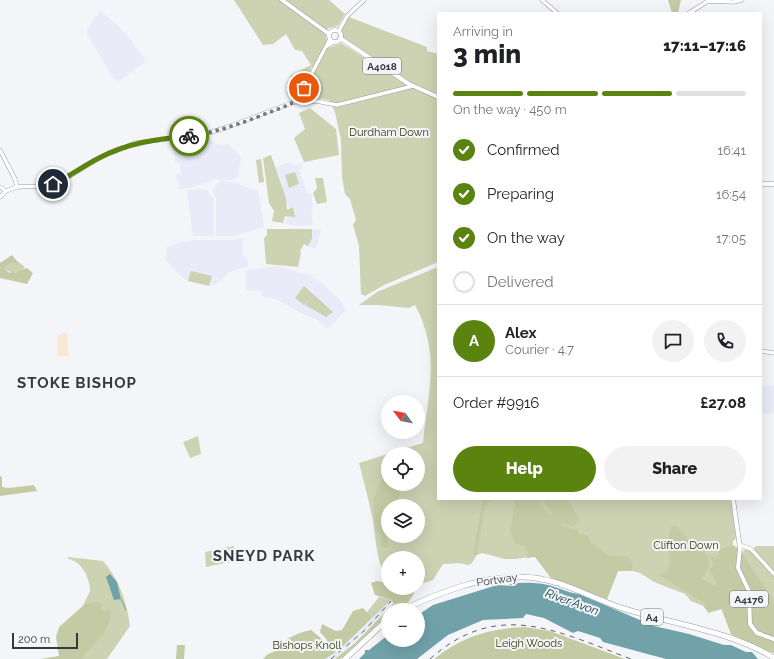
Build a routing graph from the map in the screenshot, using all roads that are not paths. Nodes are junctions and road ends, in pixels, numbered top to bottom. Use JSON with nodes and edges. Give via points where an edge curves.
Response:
{"nodes":[{"id":1,"x":282,"y":0,"type":"edge"},
{"id":2,"x":364,"y":0,"type":"edge"},
{"id":3,"x":542,"y":0,"type":"edge"},
{"id":4,"x":742,"y":0,"type":"edge"},
{"id":5,"x":556,"y":12,"type":"edge"},
{"id":6,"x":691,"y":12,"type":"edge"},
{"id":7,"x":338,"y":31,"type":"junction"},
{"id":8,"x":330,"y":35,"type":"junction"},
{"id":9,"x":340,"y":39,"type":"junction"},
{"id":10,"x":334,"y":42,"type":"junction"},
{"id":11,"x":327,"y":46,"type":"junction"},
{"id":12,"x":410,"y":86,"type":"junction"},
{"id":13,"x":437,"y":97,"type":"edge"},
{"id":14,"x":294,"y":102,"type":"junction"},
{"id":15,"x":0,"y":150,"type":"edge"},
{"id":16,"x":762,"y":184,"type":"edge"},
{"id":17,"x":774,"y":184,"type":"edge"},
{"id":18,"x":0,"y":187,"type":"edge"},
{"id":19,"x":16,"y":187,"type":"junction"},
{"id":20,"x":6,"y":191,"type":"junction"},
{"id":21,"x":0,"y":197,"type":"edge"},
{"id":22,"x":762,"y":351,"type":"edge"},
{"id":23,"x":774,"y":353,"type":"edge"},
{"id":24,"x":734,"y":501,"type":"edge"},
{"id":25,"x":742,"y":546,"type":"junction"},
{"id":26,"x":774,"y":574,"type":"edge"},
{"id":27,"x":421,"y":603,"type":"edge"},
{"id":28,"x":381,"y":626,"type":"edge"},
{"id":29,"x":774,"y":639,"type":"edge"},
{"id":30,"x":774,"y":658,"type":"edge"},
{"id":31,"x":345,"y":659,"type":"edge"}],
"edges":[{"from":1,"to":8,"type":"main road"},
{"from":2,"to":7,"type":"main road","via":[[348,15]]},
{"from":3,"to":5,"type":"main road"},
{"from":4,"to":6,"type":"main road","via":[[708,1]]},
{"from":7,"to":8,"type":"main road"},
{"from":7,"to":9,"type":"main road"},
{"from":8,"to":10,"type":"main road"},
{"from":8,"to":11,"type":"main road"},
{"from":9,"to":10,"type":"main road"},
{"from":9,"to":12,"type":"main road","number":"A4018"},
{"from":10,"to":11,"type":"main road"},
{"from":11,"to":14,"type":"main road"},
{"from":12,"to":13,"type":"main road","number":"A4018"},
{"from":12,"to":14,"type":"main road","via":[[337,105],[316,101]]},
{"from":14,"to":19,"type":"main road","via":[[205,134],[134,144],[99,158],[53,184]]},
{"from":15,"to":19,"type":"main road","via":[[15,179]]},
{"from":16,"to":17,"type":"main road"},
{"from":18,"to":20,"type":"main road"},
{"from":19,"to":20,"type":"main road"},
{"from":20,"to":21,"type":"main road"},
{"from":22,"to":23,"type":"main road"},
{"from":24,"to":25,"type":"main road","number":"A4176"},
{"from":25,"to":26,"type":"main road","via":[[751,549]]},
{"from":25,"to":29,"type":"main road","number":"A4176","via":[[738,568],[749,591],[751,626],[759,634]]},
{"from":27,"to":30,"type":"highway","name":"Portway","number":"A4","via":[[474,583],[505,577],[529,577],[582,591],[616,606],[746,643]]},
{"from":28,"to":31,"type":"highway"}]}
